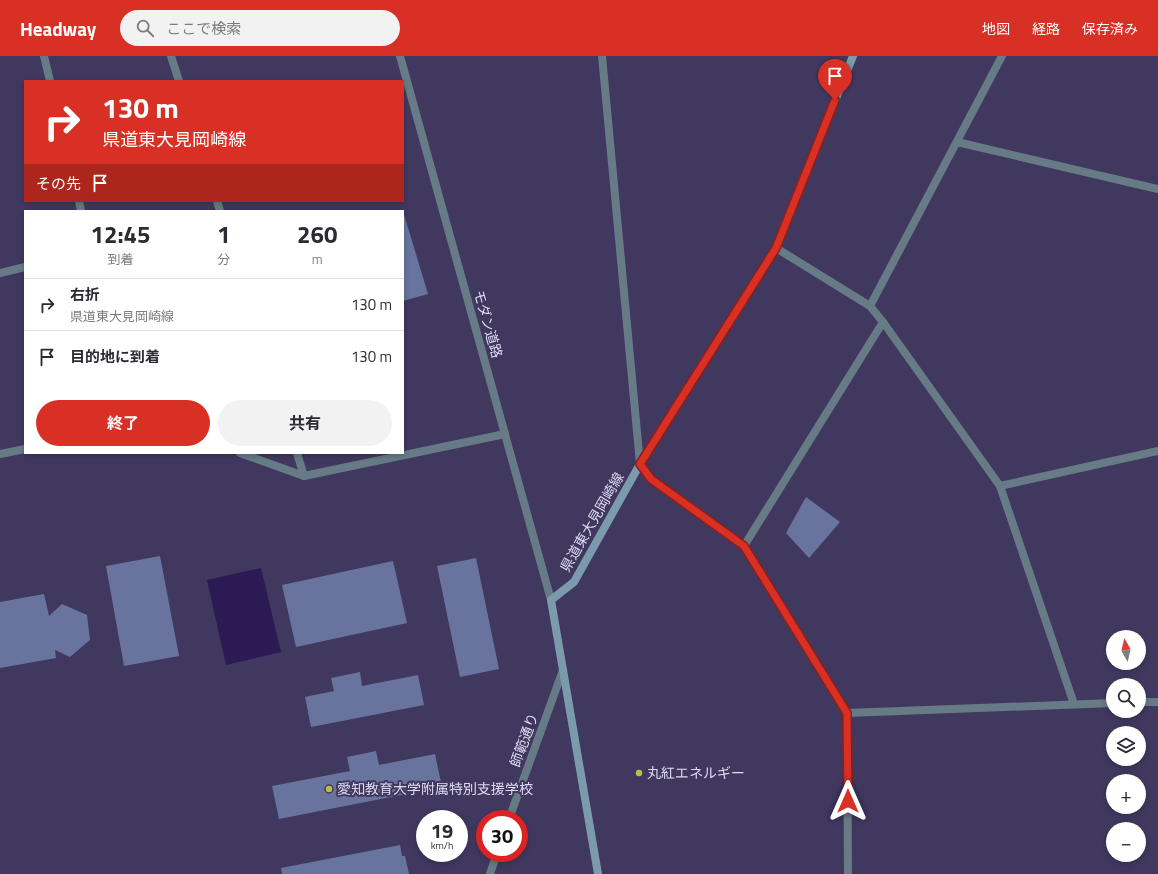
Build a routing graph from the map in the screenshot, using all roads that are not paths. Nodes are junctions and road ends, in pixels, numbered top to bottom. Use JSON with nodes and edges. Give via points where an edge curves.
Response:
{"nodes":[{"id":1,"x":44,"y":56,"type":"edge"},
{"id":2,"x":170,"y":56,"type":"edge"},
{"id":3,"x":400,"y":56,"type":"edge"},
{"id":4,"x":602,"y":56,"type":"edge"},
{"id":5,"x":853,"y":56,"type":"edge"},
{"id":6,"x":1002,"y":56,"type":"edge"},
{"id":7,"x":50,"y":80,"type":"edge"},
{"id":8,"x":179,"y":80,"type":"edge"},
{"id":9,"x":957,"y":142,"type":"junction"},
{"id":10,"x":1158,"y":190,"type":"edge"},
{"id":11,"x":776,"y":248,"type":"junction"},
{"id":12,"x":24,"y":267,"type":"edge"},
{"id":13,"x":0,"y":273,"type":"edge"},
{"id":14,"x":870,"y":306,"type":"junction"},
{"id":15,"x":883,"y":322,"type":"junction"},
{"id":16,"x":505,"y":434,"type":"junction"},
{"id":17,"x":24,"y":449,"type":"edge"},
{"id":18,"x":1158,"y":451,"type":"edge"},
{"id":19,"x":0,"y":454,"type":"edge"},
{"id":20,"x":243,"y":454,"type":"edge"},
{"id":21,"x":297,"y":454,"type":"edge"},
{"id":22,"x":640,"y":464,"type":"junction"},
{"id":23,"x":304,"y":476,"type":"junction"},
{"id":24,"x":1000,"y":486,"type":"junction"},
{"id":25,"x":744,"y":546,"type":"junction"},
{"id":26,"x":551,"y":600,"type":"junction"},
{"id":27,"x":563,"y":670,"type":"junction"},
{"id":28,"x":1146,"y":702,"type":"edge"},
{"id":29,"x":1158,"y":702,"type":"edge"},
{"id":30,"x":1106,"y":703,"type":"edge"},
{"id":31,"x":1074,"y":704,"type":"junction"},
{"id":32,"x":847,"y":713,"type":"junction"},
{"id":33,"x":512,"y":810,"type":"edge"},
{"id":34,"x":494,"y":862,"type":"edge"},
{"id":35,"x":490,"y":874,"type":"edge"},
{"id":36,"x":598,"y":874,"type":"edge"},
{"id":37,"x":848,"y":874,"type":"edge"}],
"edges":[{"from":1,"to":7,"type":"street"},
{"from":2,"to":8,"type":"street"},
{"from":3,"to":16,"type":"street","name":"モダン道路"},
{"from":4,"to":22,"type":"street"},
{"from":5,"to":11,"type":"main road","name":"県道東大見岡崎線"},
{"from":6,"to":9,"type":"street"},
{"from":9,"to":10,"type":"street"},
{"from":9,"to":14,"type":"street"},
{"from":11,"to":14,"type":"street"},
{"from":11,"to":22,"type":"main road","name":"県道東大見岡崎線"},
{"from":12,"to":13,"type":"street"},
{"from":14,"to":15,"type":"street"},
{"from":15,"to":24,"type":"street"},
{"from":15,"to":25,"type":"street"},
{"from":16,"to":23,"type":"street"},
{"from":16,"to":26,"type":"street","name":"モダン道路"},
{"from":17,"to":19,"type":"street"},
{"from":18,"to":24,"type":"street"},
{"from":20,"to":23,"type":"street"},
{"from":21,"to":23,"type":"street"},
{"from":22,"to":25,"type":"street","via":[[651,479]]},
{"from":22,"to":26,"type":"main road","name":"県道東大見岡崎線","via":[[574,582]]},
{"from":24,"to":31,"type":"street"},
{"from":25,"to":32,"type":"street"},
{"from":26,"to":27,"type":"main road"},
{"from":27,"to":33,"type":"street","name":"師範通り"},
{"from":27,"to":36,"type":"main road"},
{"from":28,"to":29,"type":"street"},
{"from":30,"to":31,"type":"street"},
{"from":31,"to":32,"type":"street"},
{"from":32,"to":37,"type":"street"},
{"from":34,"to":35,"type":"street"}]}
